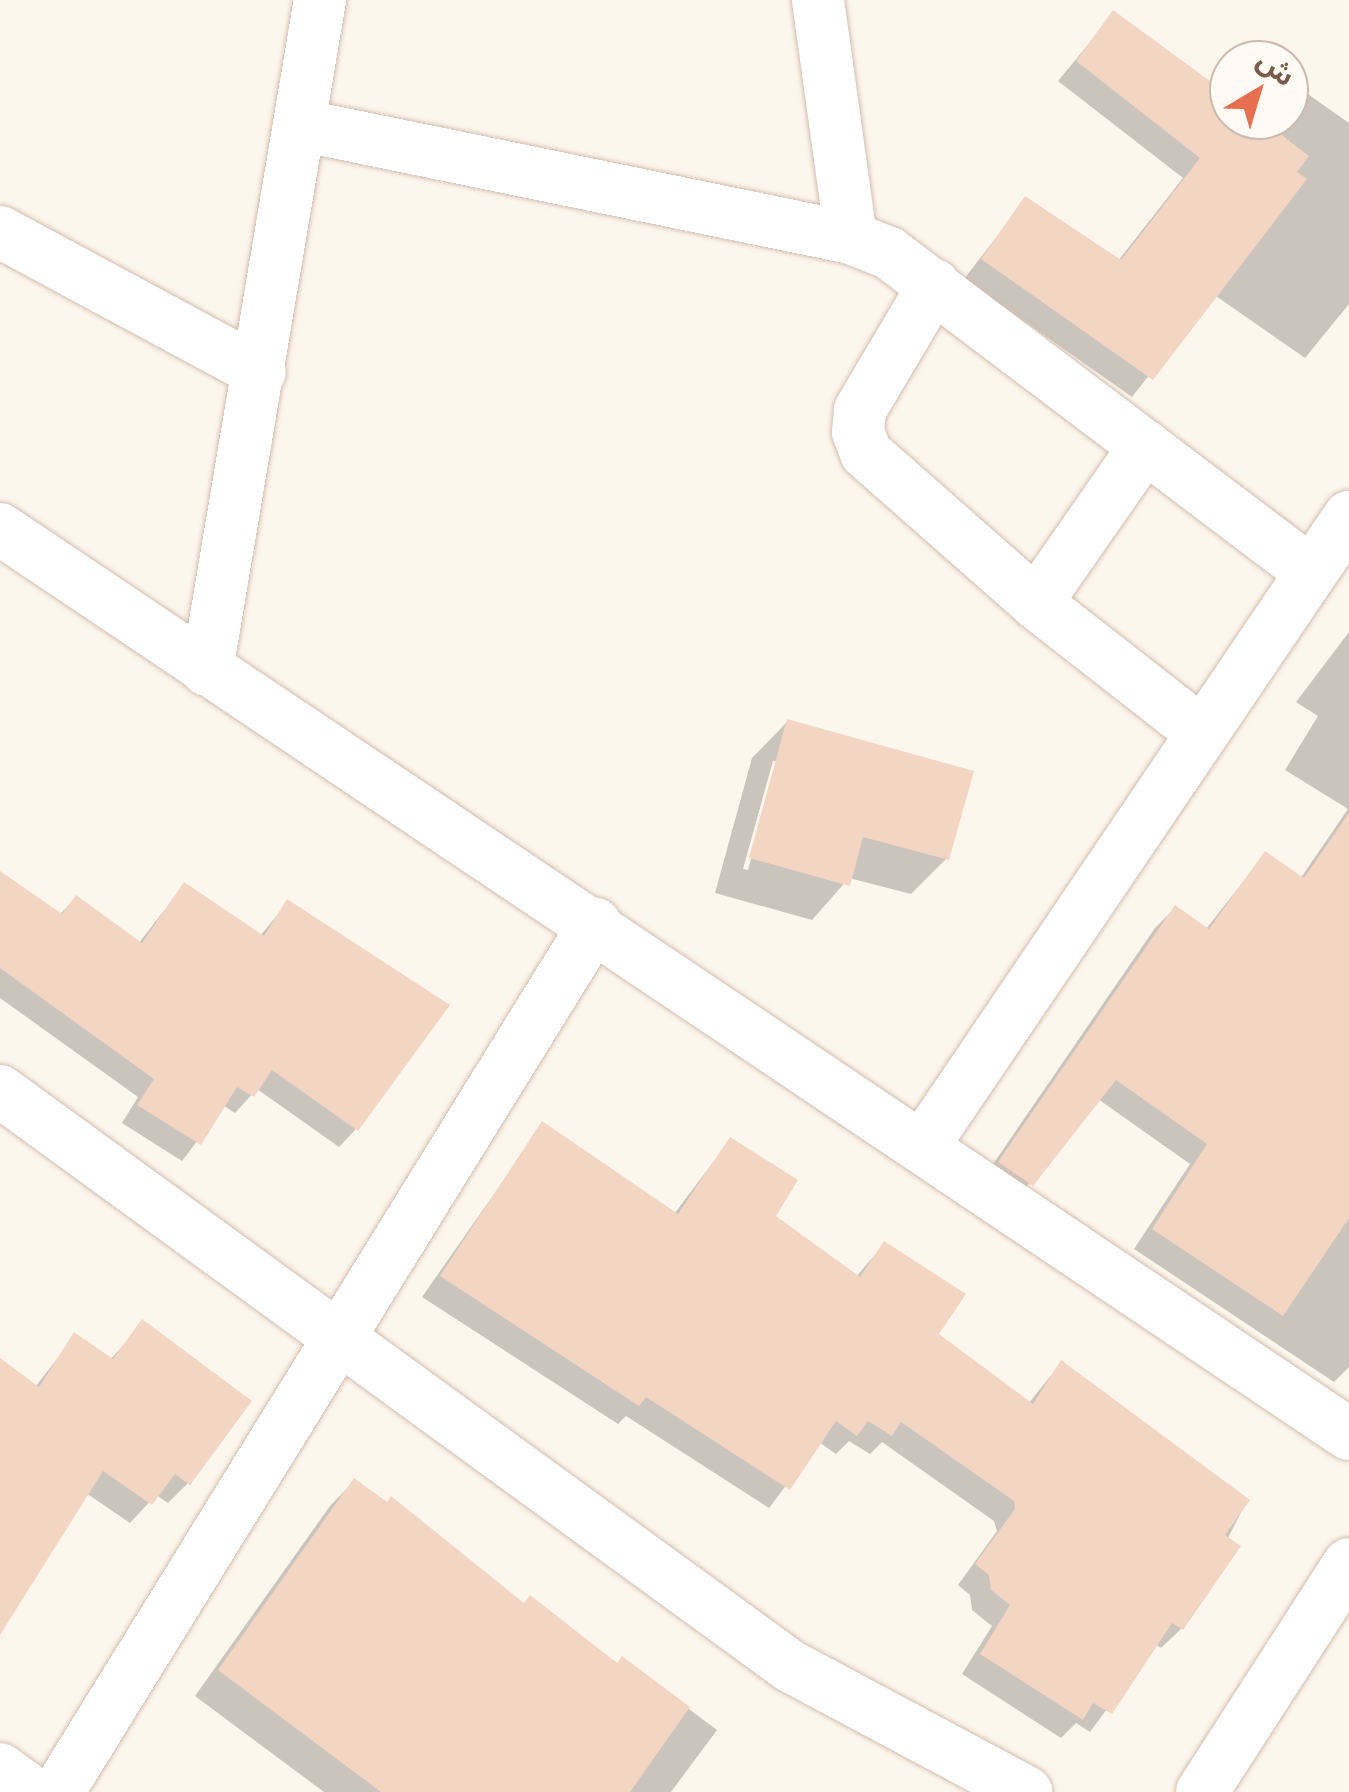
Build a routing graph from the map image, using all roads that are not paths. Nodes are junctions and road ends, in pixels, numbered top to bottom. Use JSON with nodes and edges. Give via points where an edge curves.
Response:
{"nodes":[{"id":1,"x":320,"y":0,"type":"edge"},
{"id":2,"x":818,"y":0,"type":"edge"},
{"id":3,"x":300,"y":125,"type":"junction"},
{"id":4,"x":0,"y":232,"type":"edge"},
{"id":5,"x":851,"y":238,"type":"junction"},
{"id":6,"x":934,"y":284,"type":"junction"},
{"id":7,"x":260,"y":372,"type":"junction"},
{"id":8,"x":1145,"y":446,"type":"junction"},
{"id":9,"x":1349,"y":517,"type":"edge"},
{"id":10,"x":0,"y":529,"type":"edge"},
{"id":11,"x":1312,"y":572,"type":"junction"},
{"id":12,"x":1036,"y":603,"type":"junction"},
{"id":13,"x":207,"y":670,"type":"junction"},
{"id":14,"x":1200,"y":730,"type":"junction"},
{"id":15,"x":595,"y":924,"type":"junction"},
{"id":16,"x":0,"y":1091,"type":"edge"},
{"id":17,"x":922,"y":1146,"type":"junction"},
{"id":18,"x":336,"y":1338,"type":"junction"},
{"id":19,"x":1349,"y":1434,"type":"edge"},
{"id":20,"x":1349,"y":1564,"type":"edge"},
{"id":21,"x":0,"y":1769,"type":"edge"},
{"id":22,"x":32,"y":1792,"type":"edge"},
{"id":23,"x":58,"y":1792,"type":"edge"},
{"id":24,"x":1026,"y":1792,"type":"edge"},
{"id":25,"x":1202,"y":1792,"type":"edge"}],
"edges":[{"from":1,"to":3,"type":"street"},
{"from":2,"to":5,"type":"street"},
{"from":3,"to":5,"type":"street"},
{"from":3,"to":7,"type":"street"},
{"from":4,"to":7,"type":"street"},
{"from":5,"to":6,"type":"street","via":[[889,253]]},
{"from":6,"to":8,"type":"street"},
{"from":6,"to":12,"type":"street","via":[[879,370],[860,410],[858,432],[866,453]]},
{"from":7,"to":13,"type":"street"},
{"from":8,"to":11,"type":"street"},
{"from":8,"to":12,"type":"street"},
{"from":9,"to":11,"type":"street"},
{"from":10,"to":13,"type":"street"},
{"from":11,"to":14,"type":"street"},
{"from":12,"to":14,"type":"street"},
{"from":13,"to":15,"type":"street"},
{"from":14,"to":17,"type":"street"},
{"from":15,"to":17,"type":"street"},
{"from":15,"to":18,"type":"street"},
{"from":16,"to":18,"type":"street"},
{"from":17,"to":19,"type":"street"},
{"from":18,"to":23,"type":"street"},
{"from":18,"to":24,"type":"street","via":[[790,1666]]},
{"from":20,"to":25,"type":"street"},
{"from":21,"to":22,"type":"street"}]}
